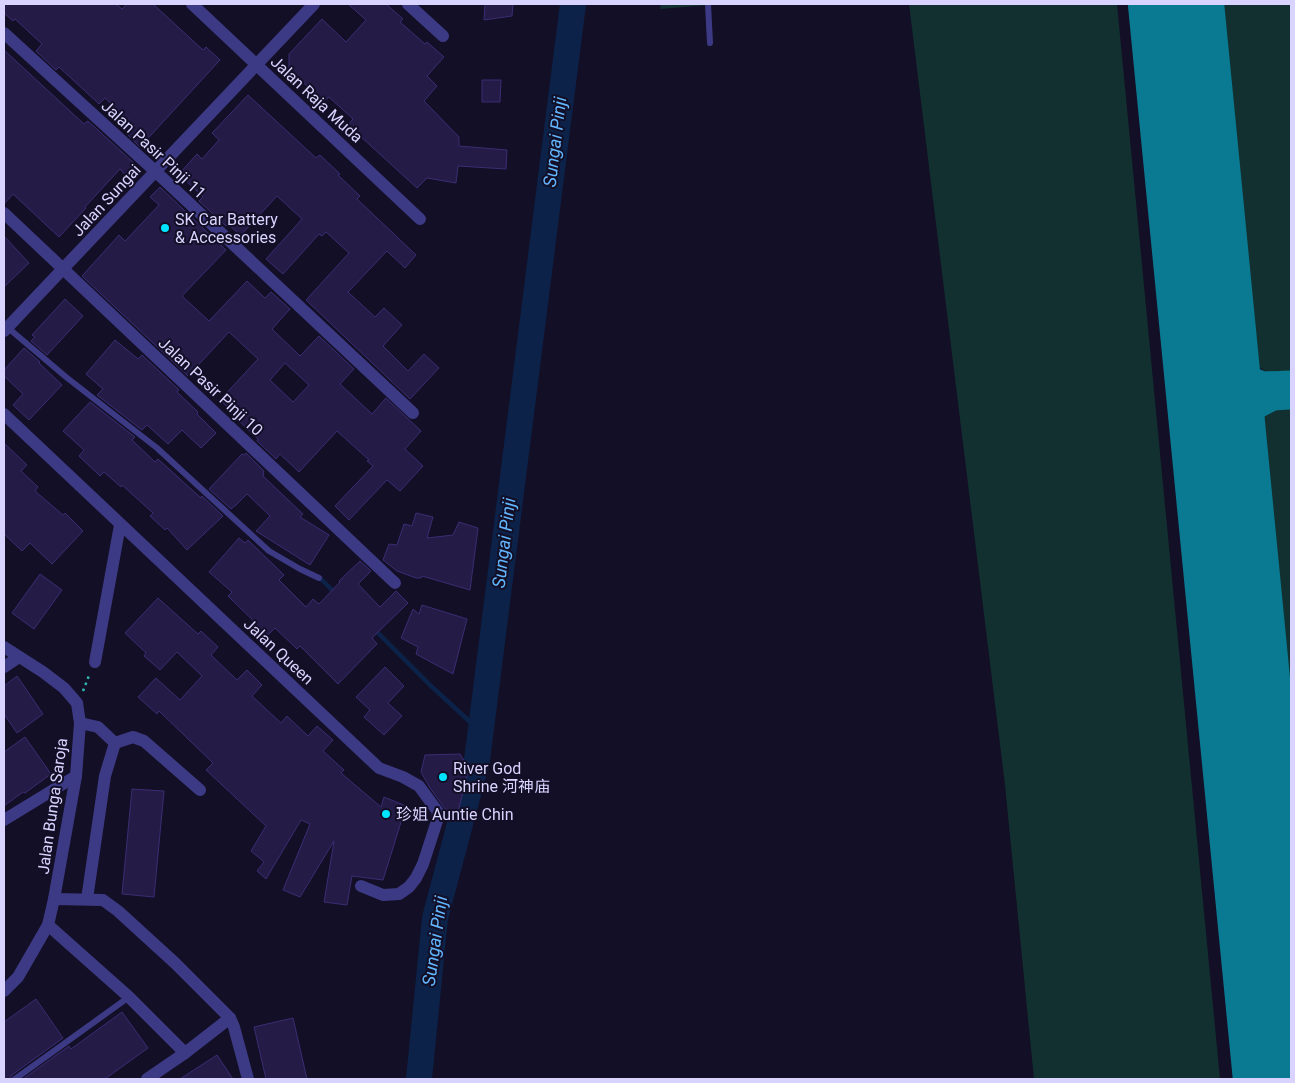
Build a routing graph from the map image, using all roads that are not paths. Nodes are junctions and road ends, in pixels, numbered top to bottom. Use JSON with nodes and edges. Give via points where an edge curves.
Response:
{"nodes":[{"id":1,"x":192,"y":4,"type":"edge"},
{"id":2,"x":314,"y":4,"type":"edge"},
{"id":3,"x":408,"y":4,"type":"edge"},
{"id":4,"x":708,"y":4,"type":"edge"},
{"id":5,"x":4,"y":32,"type":"edge"},
{"id":6,"x":443,"y":36,"type":"dead end"},
{"id":7,"x":710,"y":43,"type":"dead end"},
{"id":8,"x":256,"y":64,"type":"junction"},
{"id":9,"x":155,"y":171,"type":"junction"},
{"id":10,"x":4,"y":213,"type":"edge"},
{"id":11,"x":420,"y":219,"type":"dead end"},
{"id":12,"x":63,"y":268,"type":"junction"},
{"id":13,"x":5,"y":328,"type":"edge"},
{"id":14,"x":413,"y":413,"type":"dead end"},
{"id":15,"x":4,"y":414,"type":"edge"},
{"id":16,"x":120,"y":525,"type":"junction"},
{"id":17,"x":319,"y":578,"type":"dead end"},
{"id":18,"x":395,"y":583,"type":"dead end"},
{"id":19,"x":4,"y":646,"type":"edge"},
{"id":20,"x":19,"y":657,"type":"junction"},
{"id":21,"x":95,"y":662,"type":"road end"},
{"id":22,"x":4,"y":667,"type":"edge"},
{"id":23,"x":80,"y":723,"type":"junction"},
{"id":24,"x":115,"y":743,"type":"junction"},
{"id":25,"x":76,"y":776,"type":"junction"},
{"id":26,"x":200,"y":790,"type":"dead end"},
{"id":27,"x":4,"y":820,"type":"edge"},
{"id":28,"x":361,"y":886,"type":"dead end"},
{"id":29,"x":54,"y":899,"type":"junction"},
{"id":30,"x":86,"y":899,"type":"junction"},
{"id":31,"x":48,"y":925,"type":"junction"},
{"id":32,"x":5,"y":989,"type":"edge"},
{"id":33,"x":129,"y":997,"type":"junction"},
{"id":34,"x":230,"y":1018,"type":"junction"},
{"id":35,"x":185,"y":1053,"type":"junction"},
{"id":36,"x":15,"y":1079,"type":"edge"},
{"id":37,"x":147,"y":1079,"type":"edge"},
{"id":38,"x":248,"y":1079,"type":"edge"}],
"edges":[{"from":1,"to":8,"type":"street","name":"Jalan Raja Muda"},
{"from":2,"to":8,"type":"street","name":"Jalan Sungai"},
{"from":3,"to":6,"type":"street"},
{"from":4,"to":7,"type":"lane"},
{"from":5,"to":9,"type":"street","name":"Jalan Pasir Pinji 11"},
{"from":8,"to":9,"type":"street","name":"Jalan Sungai"},
{"from":8,"to":11,"type":"street","name":"Jalan Raja Muda"},
{"from":9,"to":12,"type":"street","name":"Jalan Sungai"},
{"from":9,"to":14,"type":"street","name":"Jalan Pasir Pinji 11"},
{"from":10,"to":12,"type":"street","name":"Jalan Pasir Pinji 10"},
{"from":12,"to":13,"type":"street","name":"Jalan Sungai"},
{"from":12,"to":18,"type":"street","name":"Jalan Pasir Pinji 10"},
{"from":13,"to":17,"type":"lane","via":[[158,448],[269,551]]},
{"from":15,"to":16,"type":"street","name":"Jalan Queen"},
{"from":16,"to":21,"type":"street"},
{"from":16,"to":28,"type":"street","name":"Jalan Queen","via":[[379,768],[419,786],[438,812],[424,864],[409,887],[398,894],[383,895]]},
{"from":19,"to":20,"type":"street"},
{"from":20,"to":22,"type":"street"},
{"from":20,"to":23,"type":"street","name":"Jalan Bunga Saroja","via":[[64,688],[77,703]]},
{"from":23,"to":24,"type":"street","via":[[98,727]]},
{"from":23,"to":25,"type":"street","name":"Jalan Bunga Saroja"},
{"from":24,"to":26,"type":"street","via":[[133,737],[144,741]]},
{"from":24,"to":30,"type":"street","via":[[105,776]]},
{"from":25,"to":27,"type":"street"},
{"from":25,"to":29,"type":"street","name":"Jalan Bunga Saroja"},
{"from":29,"to":30,"type":"street"},
{"from":29,"to":31,"type":"street","name":"Jalan Bunga Saroja"},
{"from":30,"to":34,"type":"street","via":[[103,900],[118,911]]},
{"from":31,"to":32,"type":"street","name":"Jalan Bunga Saroja","via":[[18,977]]},
{"from":31,"to":33,"type":"street"},
{"from":33,"to":35,"type":"street"},
{"from":33,"to":36,"type":"lane"},
{"from":34,"to":35,"type":"street"},
{"from":34,"to":38,"type":"street"},
{"from":35,"to":37,"type":"street"}]}
